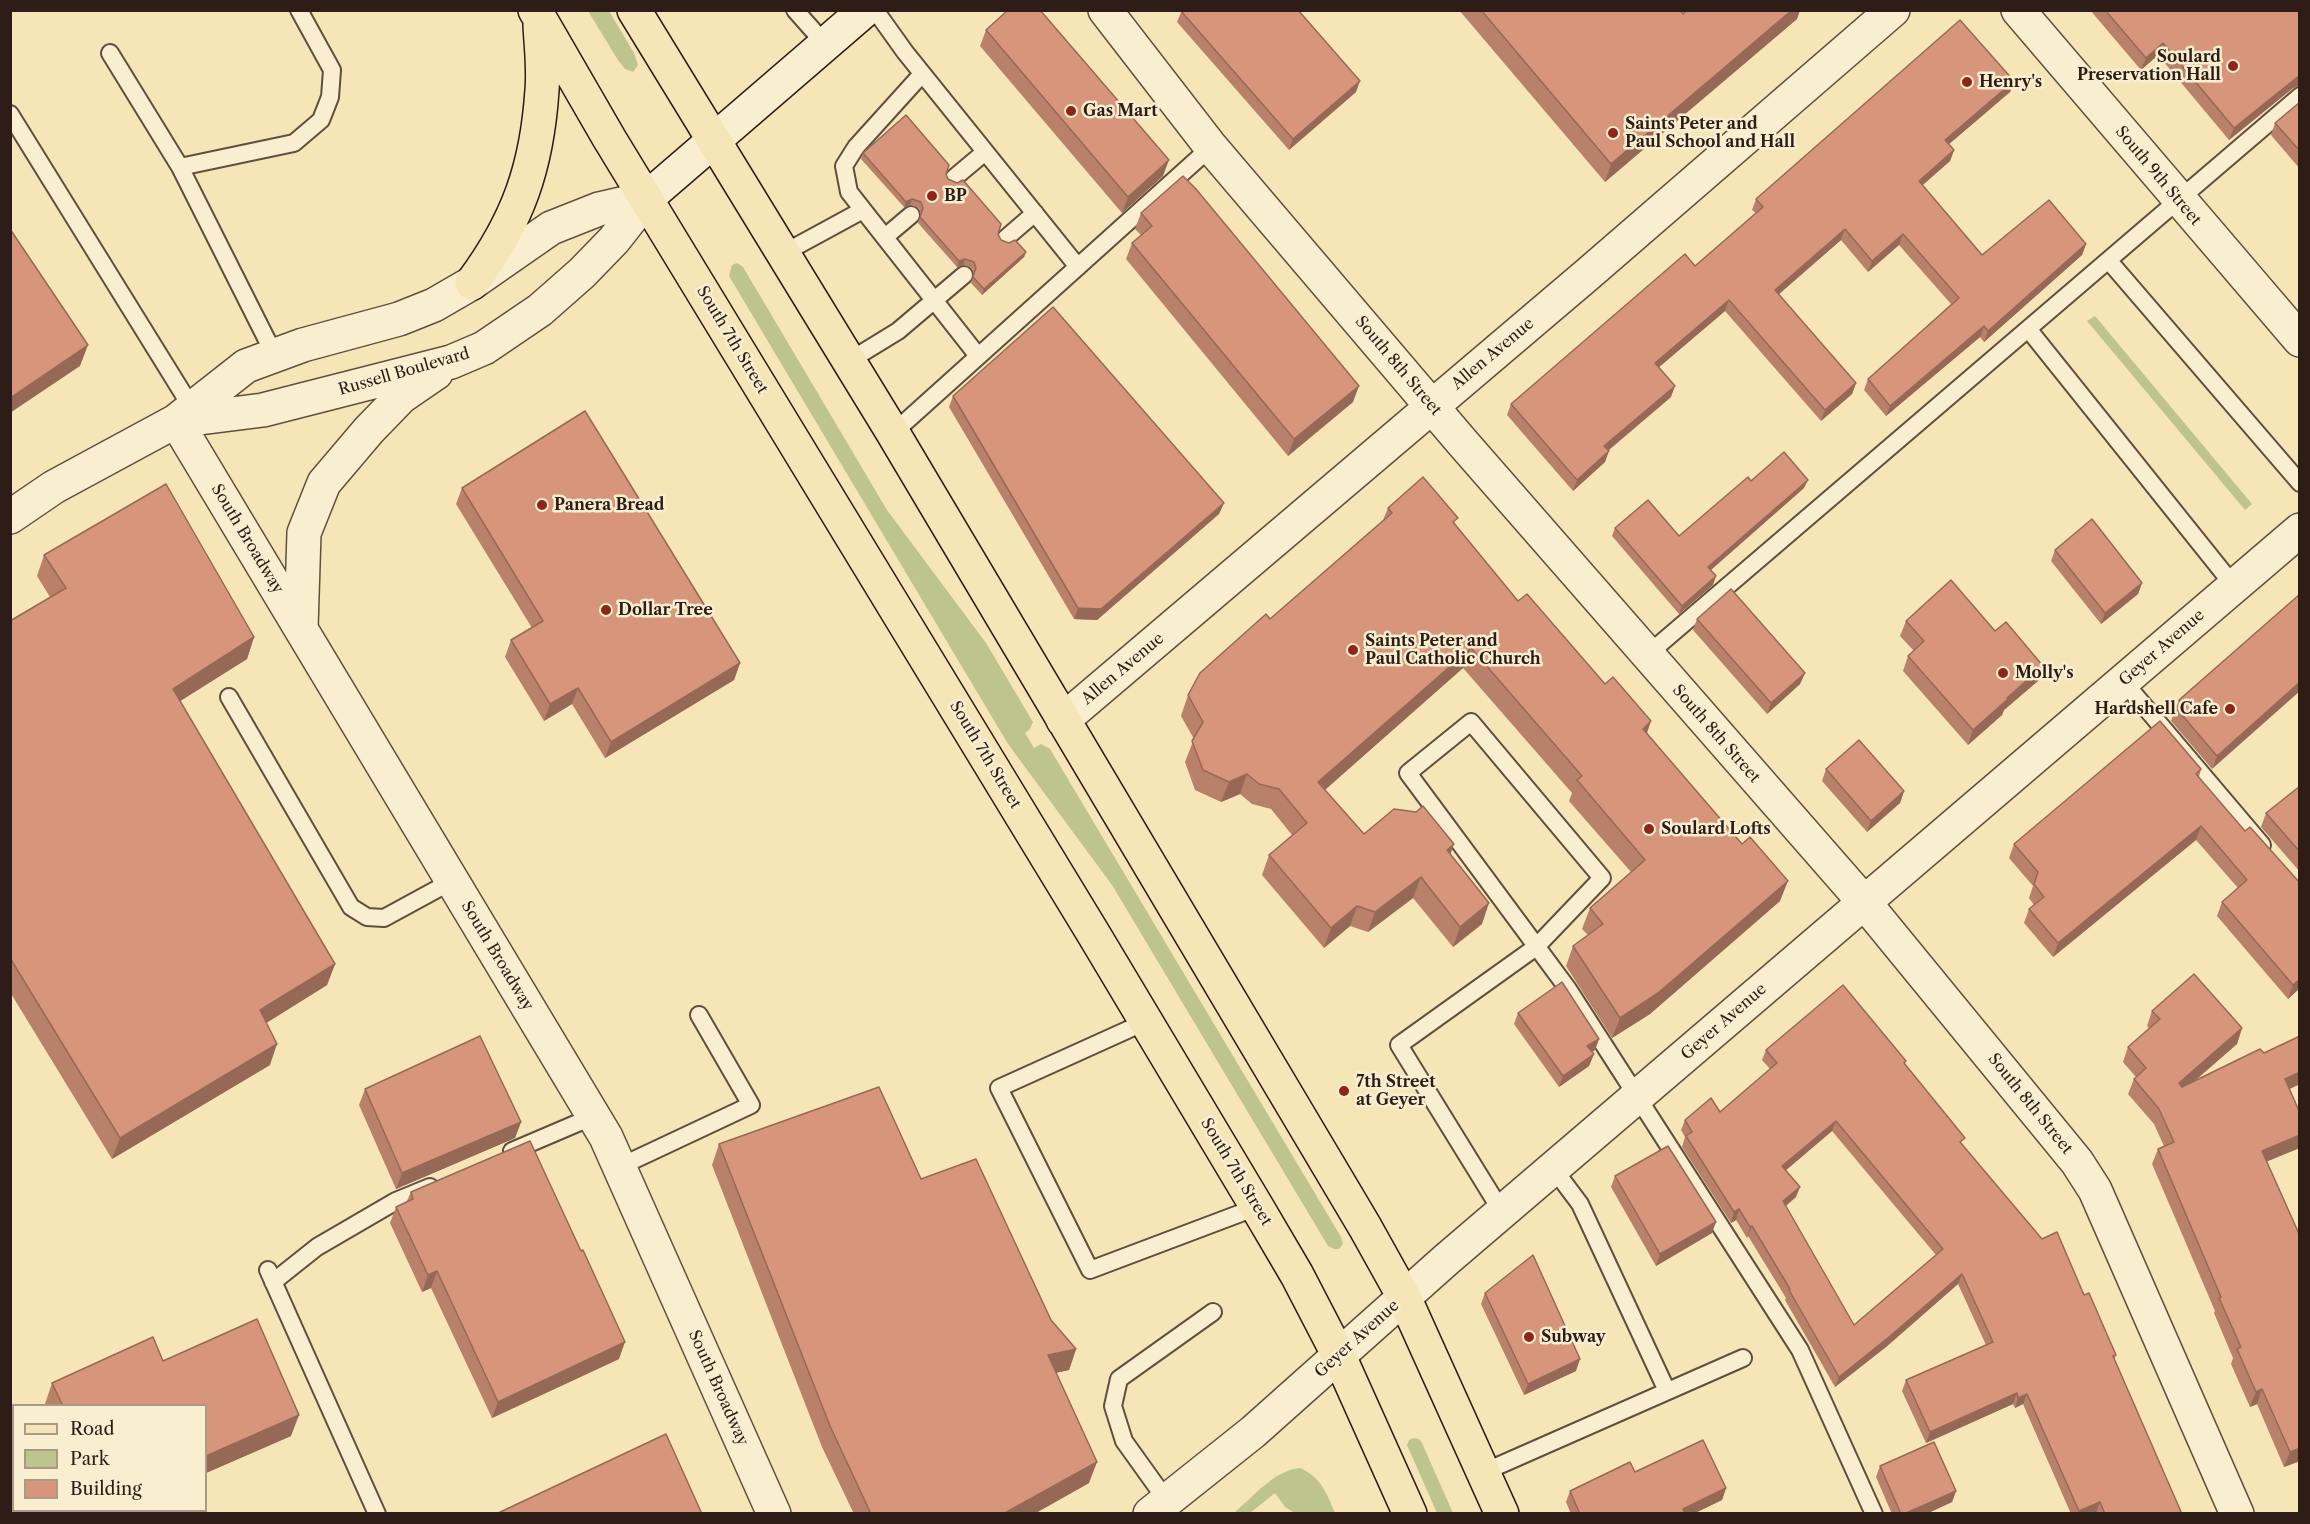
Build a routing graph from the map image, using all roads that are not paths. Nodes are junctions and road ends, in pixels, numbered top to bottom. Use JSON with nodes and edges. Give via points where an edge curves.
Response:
{"nodes":[{"id":1,"x":299,"y":10,"type":"edge"},
{"id":2,"x":634,"y":10,"type":"edge"},
{"id":3,"x":795,"y":10,"type":"edge"},
{"id":4,"x":865,"y":10,"type":"edge"},
{"id":5,"x":875,"y":10,"type":"edge"},
{"id":6,"x":1105,"y":10,"type":"edge"},
{"id":7,"x":1893,"y":10,"type":"edge"},
{"id":8,"x":2018,"y":10,"type":"edge"},
{"id":9,"x":538,"y":15,"type":"edge"},
{"id":10,"x":825,"y":45,"type":"junction"},
{"id":11,"x":110,"y":53,"type":"dead end"},
{"id":12,"x":922,"y":74,"type":"junction"},
{"id":13,"x":2300,"y":96,"type":"edge"},
{"id":14,"x":10,"y":114,"type":"edge"},
{"id":15,"x":713,"y":140,"type":"junction"},
{"id":16,"x":1211,"y":147,"type":"junction"},
{"id":17,"x":986,"y":152,"type":"junction"},
{"id":18,"x":180,"y":167,"type":"junction"},
{"id":19,"x":954,"y":178,"type":"dead end"},
{"id":20,"x":647,"y":198,"type":"junction"},
{"id":21,"x":2179,"y":201,"type":"junction"},
{"id":22,"x":863,"y":210,"type":"junction"},
{"id":23,"x":1035,"y":213,"type":"junction"},
{"id":24,"x":911,"y":215,"type":"dead end"},
{"id":25,"x":885,"y":237,"type":"junction"},
{"id":26,"x":1006,"y":238,"type":"dead end"},
{"id":27,"x":782,"y":254,"type":"junction"},
{"id":28,"x":2109,"y":261,"type":"junction"},
{"id":29,"x":1078,"y":267,"type":"junction"},
{"id":30,"x":964,"y":275,"type":"dead end"},
{"id":31,"x":472,"y":283,"type":"junction"},
{"id":32,"x":935,"y":301,"type":"junction"},
{"id":33,"x":2029,"y":330,"type":"junction"},
{"id":34,"x":2300,"y":340,"type":"edge"},
{"id":35,"x":275,"y":356,"type":"junction"},
{"id":36,"x":978,"y":356,"type":"junction"},
{"id":37,"x":849,"y":361,"type":"junction"},
{"id":38,"x":451,"y":362,"type":"junction"},
{"id":39,"x":1432,"y":406,"type":"junction"},
{"id":40,"x":184,"y":415,"type":"junction"},
{"id":41,"x":893,"y":433,"type":"junction"},
{"id":42,"x":2300,"y":483,"type":"edge"},
{"id":43,"x":10,"y":517,"type":"edge"},
{"id":44,"x":2300,"y":530,"type":"edge"},
{"id":45,"x":2234,"y":586,"type":"junction"},
{"id":46,"x":301,"y":628,"type":"junction"},
{"id":47,"x":1647,"y":655,"type":"junction"},
{"id":48,"x":2123,"y":681,"type":"junction"},
{"id":49,"x":229,"y":697,"type":"dead end"},
{"id":50,"x":1063,"y":720,"type":"junction"},
{"id":51,"x":2276,"y":861,"type":"edge"},
{"id":52,"x":452,"y":881,"type":"junction"},
{"id":53,"x":1864,"y":902,"type":"junction"},
{"id":54,"x":1536,"y":947,"type":"junction"},
{"id":55,"x":699,"y":1015,"type":"dead end"},
{"id":56,"x":1145,"y":1022,"type":"junction"},
{"id":57,"x":1637,"y":1097,"type":"junction"},
{"id":58,"x":594,"y":1116,"type":"junction"},
{"id":59,"x":495,"y":1159,"type":"edge"},
{"id":60,"x":619,"y":1167,"type":"junction"},
{"id":61,"x":1553,"y":1168,"type":"junction"},
{"id":62,"x":440,"y":1182,"type":"edge"},
{"id":63,"x":1257,"y":1207,"type":"junction"},
{"id":64,"x":1502,"y":1212,"type":"junction"},
{"id":65,"x":1404,"y":1297,"type":"junction"},
{"id":66,"x":1213,"y":1312,"type":"dead end"},
{"id":67,"x":1339,"y":1356,"type":"junction"},
{"id":68,"x":1743,"y":1358,"type":"dead end"},
{"id":69,"x":1667,"y":1391,"type":"junction"},
{"id":70,"x":1484,"y":1472,"type":"junction"},
{"id":71,"x":1158,"y":1507,"type":"edge"},
{"id":72,"x":377,"y":1514,"type":"edge"},
{"id":73,"x":774,"y":1514,"type":"edge"},
{"id":74,"x":1410,"y":1514,"type":"edge"},
{"id":75,"x":1502,"y":1514,"type":"edge"},
{"id":76,"x":1874,"y":1514,"type":"edge"},
{"id":77,"x":2237,"y":1514,"type":"edge"}],
"edges":[{"from":1,"to":18,"type":"lane","via":[[332,70],[330,97],[321,120],[294,143]]},
{"from":2,"to":15,"type":"main road"},
{"from":3,"to":10,"type":"lane"},
{"from":4,"to":10,"type":"street","name":"Russell Boulevard"},
{"from":5,"to":12,"type":"lane"},
{"from":6,"to":16,"type":"street","name":"South 8th Street"},
{"from":7,"to":39,"type":"street","name":"Allen Avenue"},
{"from":8,"to":21,"type":"street","name":"South 9th Street"},
{"from":9,"to":20,"type":"main road","name":"South 7th Street"},
{"from":9,"to":31,"type":"main road","via":[[542,88],[526,184],[508,228]]},
{"from":10,"to":15,"type":"street","name":"Russell Boulevard"},
{"from":11,"to":18,"type":"lane"},
{"from":12,"to":17,"type":"lane"},
{"from":12,"to":22,"type":"lane","via":[[856,147],[844,166],[849,192]]},
{"from":13,"to":21,"type":"lane"},
{"from":14,"to":40,"type":"lane"},
{"from":15,"to":20,"type":"street","name":"Russell Boulevard"},
{"from":15,"to":27,"type":"main road"},
{"from":16,"to":29,"type":"lane"},
{"from":16,"to":39,"type":"street","name":"South 8th Street"},
{"from":17,"to":19,"type":"lane"},
{"from":17,"to":23,"type":"lane"},
{"from":18,"to":35,"type":"lane"},
{"from":20,"to":31,"type":"street","name":"Russell Boulevard","via":[[599,209],[551,228]]},
{"from":20,"to":38,"type":"street","name":"Russell Boulevard","via":[[614,240],[540,310],[484,348]]},
{"from":20,"to":56,"type":"main road","name":"South 7th Street"},
{"from":21,"to":28,"type":"lane"},
{"from":21,"to":34,"type":"street","name":"South 9th Street"},
{"from":22,"to":25,"type":"lane"},
{"from":22,"to":27,"type":"lane"},
{"from":23,"to":26,"type":"lane"},
{"from":23,"to":29,"type":"lane"},
{"from":24,"to":25,"type":"lane"},
{"from":25,"to":32,"type":"lane"},
{"from":27,"to":37,"type":"main road"},
{"from":28,"to":33,"type":"lane"},
{"from":28,"to":42,"type":"lane"},
{"from":29,"to":36,"type":"lane"},
{"from":30,"to":32,"type":"lane"},
{"from":31,"to":35,"type":"street","name":"Russell Boulevard","via":[[399,319]]},
{"from":32,"to":36,"type":"lane"},
{"from":32,"to":37,"type":"lane","via":[[898,331]]},
{"from":33,"to":45,"type":"lane"},
{"from":33,"to":47,"type":"lane"},
{"from":35,"to":40,"type":"street","name":"Russell Boulevard","via":[[246,366]]},
{"from":36,"to":41,"type":"lane"},
{"from":37,"to":41,"type":"main road"},
{"from":38,"to":40,"type":"street","name":"Russell Boulevard","via":[[263,410]]},
{"from":38,"to":46,"type":"street","via":[[401,397],[324,483],[304,533]]},
{"from":39,"to":47,"type":"street","name":"South 8th Street"},
{"from":39,"to":50,"type":"street","name":"Allen Avenue"},
{"from":40,"to":43,"type":"street","name":"Russell Boulevard","via":[[54,487]]},
{"from":40,"to":46,"type":"street","name":"South Broadway"},
{"from":41,"to":50,"type":"main road"},
{"from":44,"to":45,"type":"street","name":"Geyer Avenue"},
{"from":45,"to":48,"type":"street","name":"Geyer Avenue"},
{"from":46,"to":52,"type":"street","name":"South Broadway"},
{"from":47,"to":53,"type":"street","name":"South 8th Street"},
{"from":48,"to":51,"type":"lane"},
{"from":48,"to":53,"type":"street","name":"Geyer Avenue"},
{"from":49,"to":52,"type":"lane","via":[[351,907],[367,917],[384,918]]},
{"from":50,"to":65,"type":"main road"},
{"from":52,"to":58,"type":"street","name":"South Broadway"},
{"from":53,"to":57,"type":"street","name":"Geyer Avenue"},
{"from":53,"to":77,"type":"street","name":"South 8th Street","via":[[2077,1162],[2095,1190]]},
{"from":54,"to":54,"type":"lane","via":[[1408,773],[1471,722],[1602,878]]},
{"from":54,"to":57,"type":"lane","via":[[1568,989]]},
{"from":54,"to":64,"type":"lane","via":[[1399,1045]]},
{"from":55,"to":60,"type":"lane","via":[[751,1105]]},
{"from":56,"to":63,"type":"main road","name":"South 7th Street"},
{"from":56,"to":63,"type":"lane","via":[[999,1088],[1090,1270]]},
{"from":57,"to":61,"type":"street","name":"Geyer Avenue"},
{"from":57,"to":76,"type":"lane","via":[[1800,1350]]},
{"from":58,"to":59,"type":"lane"},
{"from":58,"to":60,"type":"street","name":"South Broadway"},
{"from":60,"to":73,"type":"street","name":"South Broadway"},
{"from":61,"to":64,"type":"street","name":"Geyer Avenue"},
{"from":61,"to":69,"type":"lane","via":[[1580,1204]]},
{"from":62,"to":72,"type":"lane","via":[[396,1202],[270,1276]]},
{"from":63,"to":67,"type":"main road","name":"South 7th Street"},
{"from":64,"to":65,"type":"street","name":"Geyer Avenue"},
{"from":65,"to":67,"type":"street","name":"Geyer Avenue"},
{"from":65,"to":70,"type":"main road"},
{"from":66,"to":71,"type":"lane","via":[[1119,1379],[1113,1406],[1124,1441]]},
{"from":67,"to":71,"type":"street","name":"Geyer Avenue","via":[[1253,1432]]},
{"from":67,"to":74,"type":"main road","name":"South 7th Street"},
{"from":68,"to":69,"type":"lane"},
{"from":69,"to":70,"type":"lane"},
{"from":70,"to":75,"type":"main road"}]}
